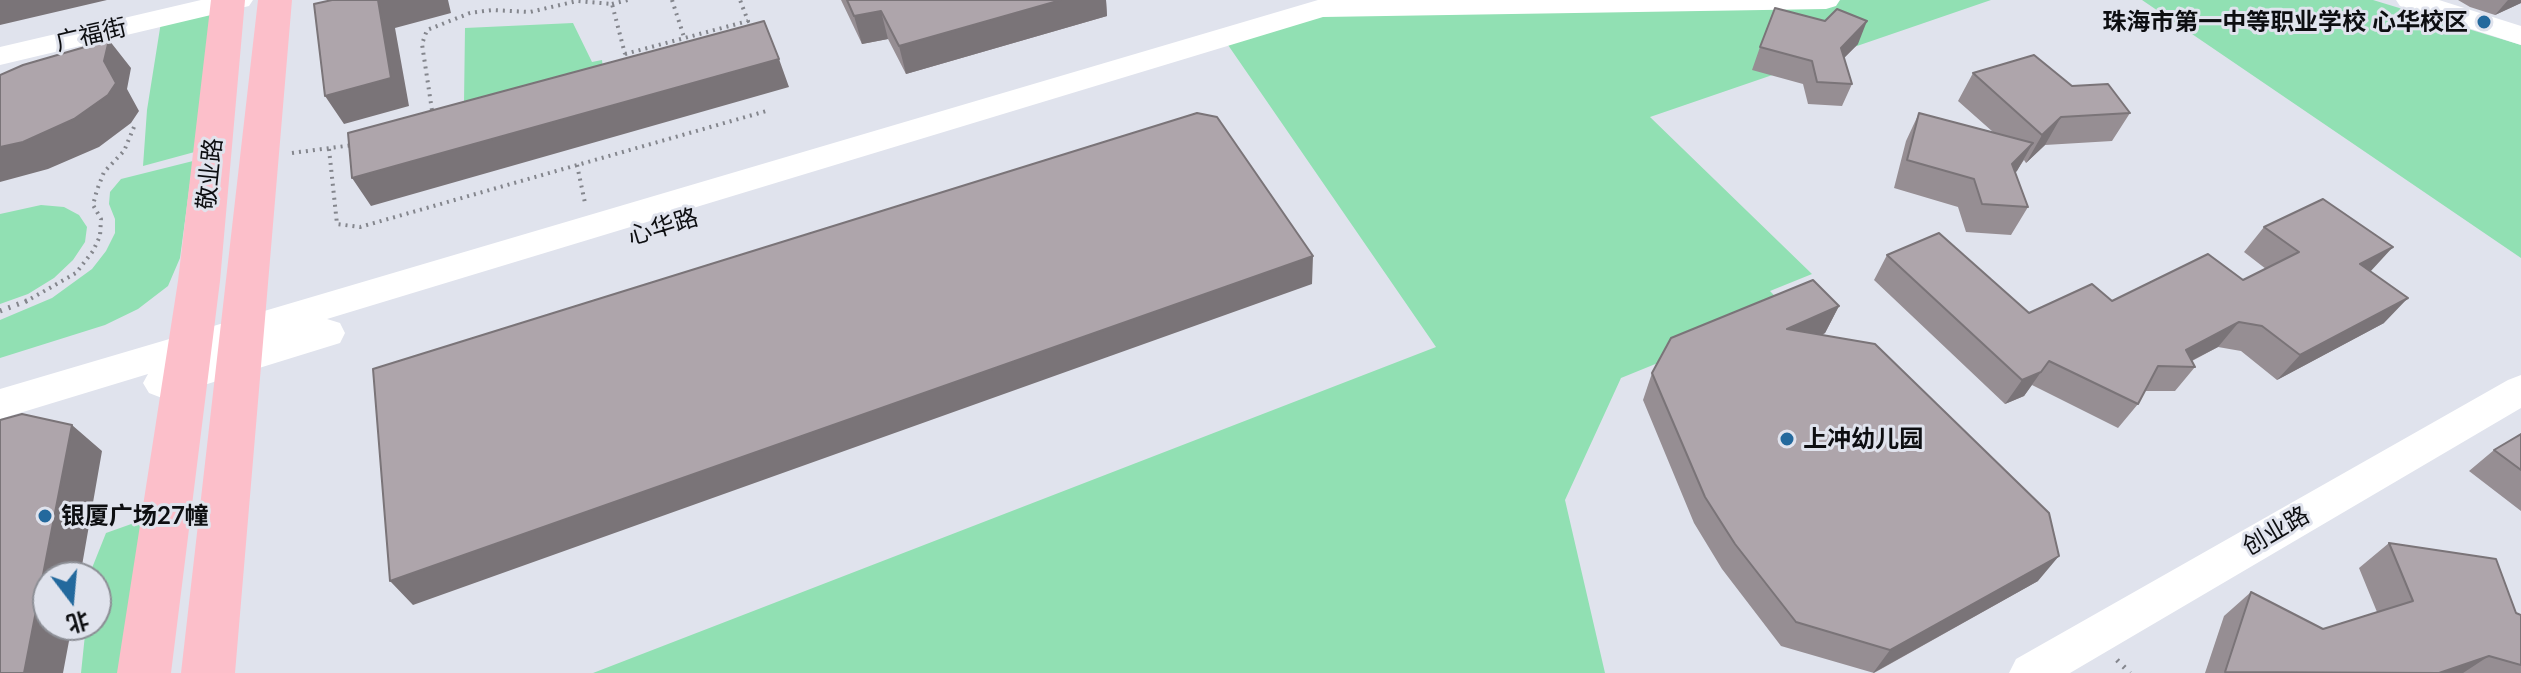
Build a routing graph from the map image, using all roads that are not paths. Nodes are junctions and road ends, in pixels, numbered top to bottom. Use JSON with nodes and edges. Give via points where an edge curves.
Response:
{"nodes":[{"id":1,"x":275,"y":0,"type":"edge"},
{"id":2,"x":1826,"y":0,"type":"edge"},
{"id":3,"x":2410,"y":0,"type":"edge"},
{"id":4,"x":232,"y":1,"type":"edge"},
{"id":5,"x":1321,"y":8,"type":"junction"},
{"id":6,"x":2521,"y":36,"type":"edge"},
{"id":7,"x":0,"y":56,"type":"edge"},
{"id":8,"x":240,"y":347,"type":"junction"},
{"id":9,"x":187,"y":362,"type":"junction"},
{"id":10,"x":2521,"y":390,"type":"edge"},
{"id":11,"x":0,"y":404,"type":"edge"},
{"id":12,"x":0,"y":430,"type":"edge"},
{"id":13,"x":144,"y":673,"type":"edge"},
{"id":14,"x":208,"y":673,"type":"edge"},
{"id":15,"x":2031,"y":673,"type":"edge"}],
"edges":[{"from":1,"to":8,"type":"main road","name":"敬业路"},
{"from":2,"to":5,"type":"street","name":"心华路"},
{"from":3,"to":6,"type":"street"},
{"from":4,"to":7,"type":"street","name":"广福街"},
{"from":4,"to":9,"type":"main road","name":"敬业路"},
{"from":5,"to":8,"type":"street","name":"心华路","via":[[590,227]]},
{"from":5,"to":8,"type":"street","name":"心华路","via":[[1178,65]]},
{"from":8,"to":9,"type":"street","name":"心华路"},
{"from":8,"to":14,"type":"main road","name":"敬业路"},
{"from":9,"to":11,"type":"street","name":"心华路"},
{"from":9,"to":12,"type":"street","name":"心华路"},
{"from":9,"to":13,"type":"main road","name":"敬业路"},
{"from":10,"to":15,"type":"street","name":"创业路"}]}
